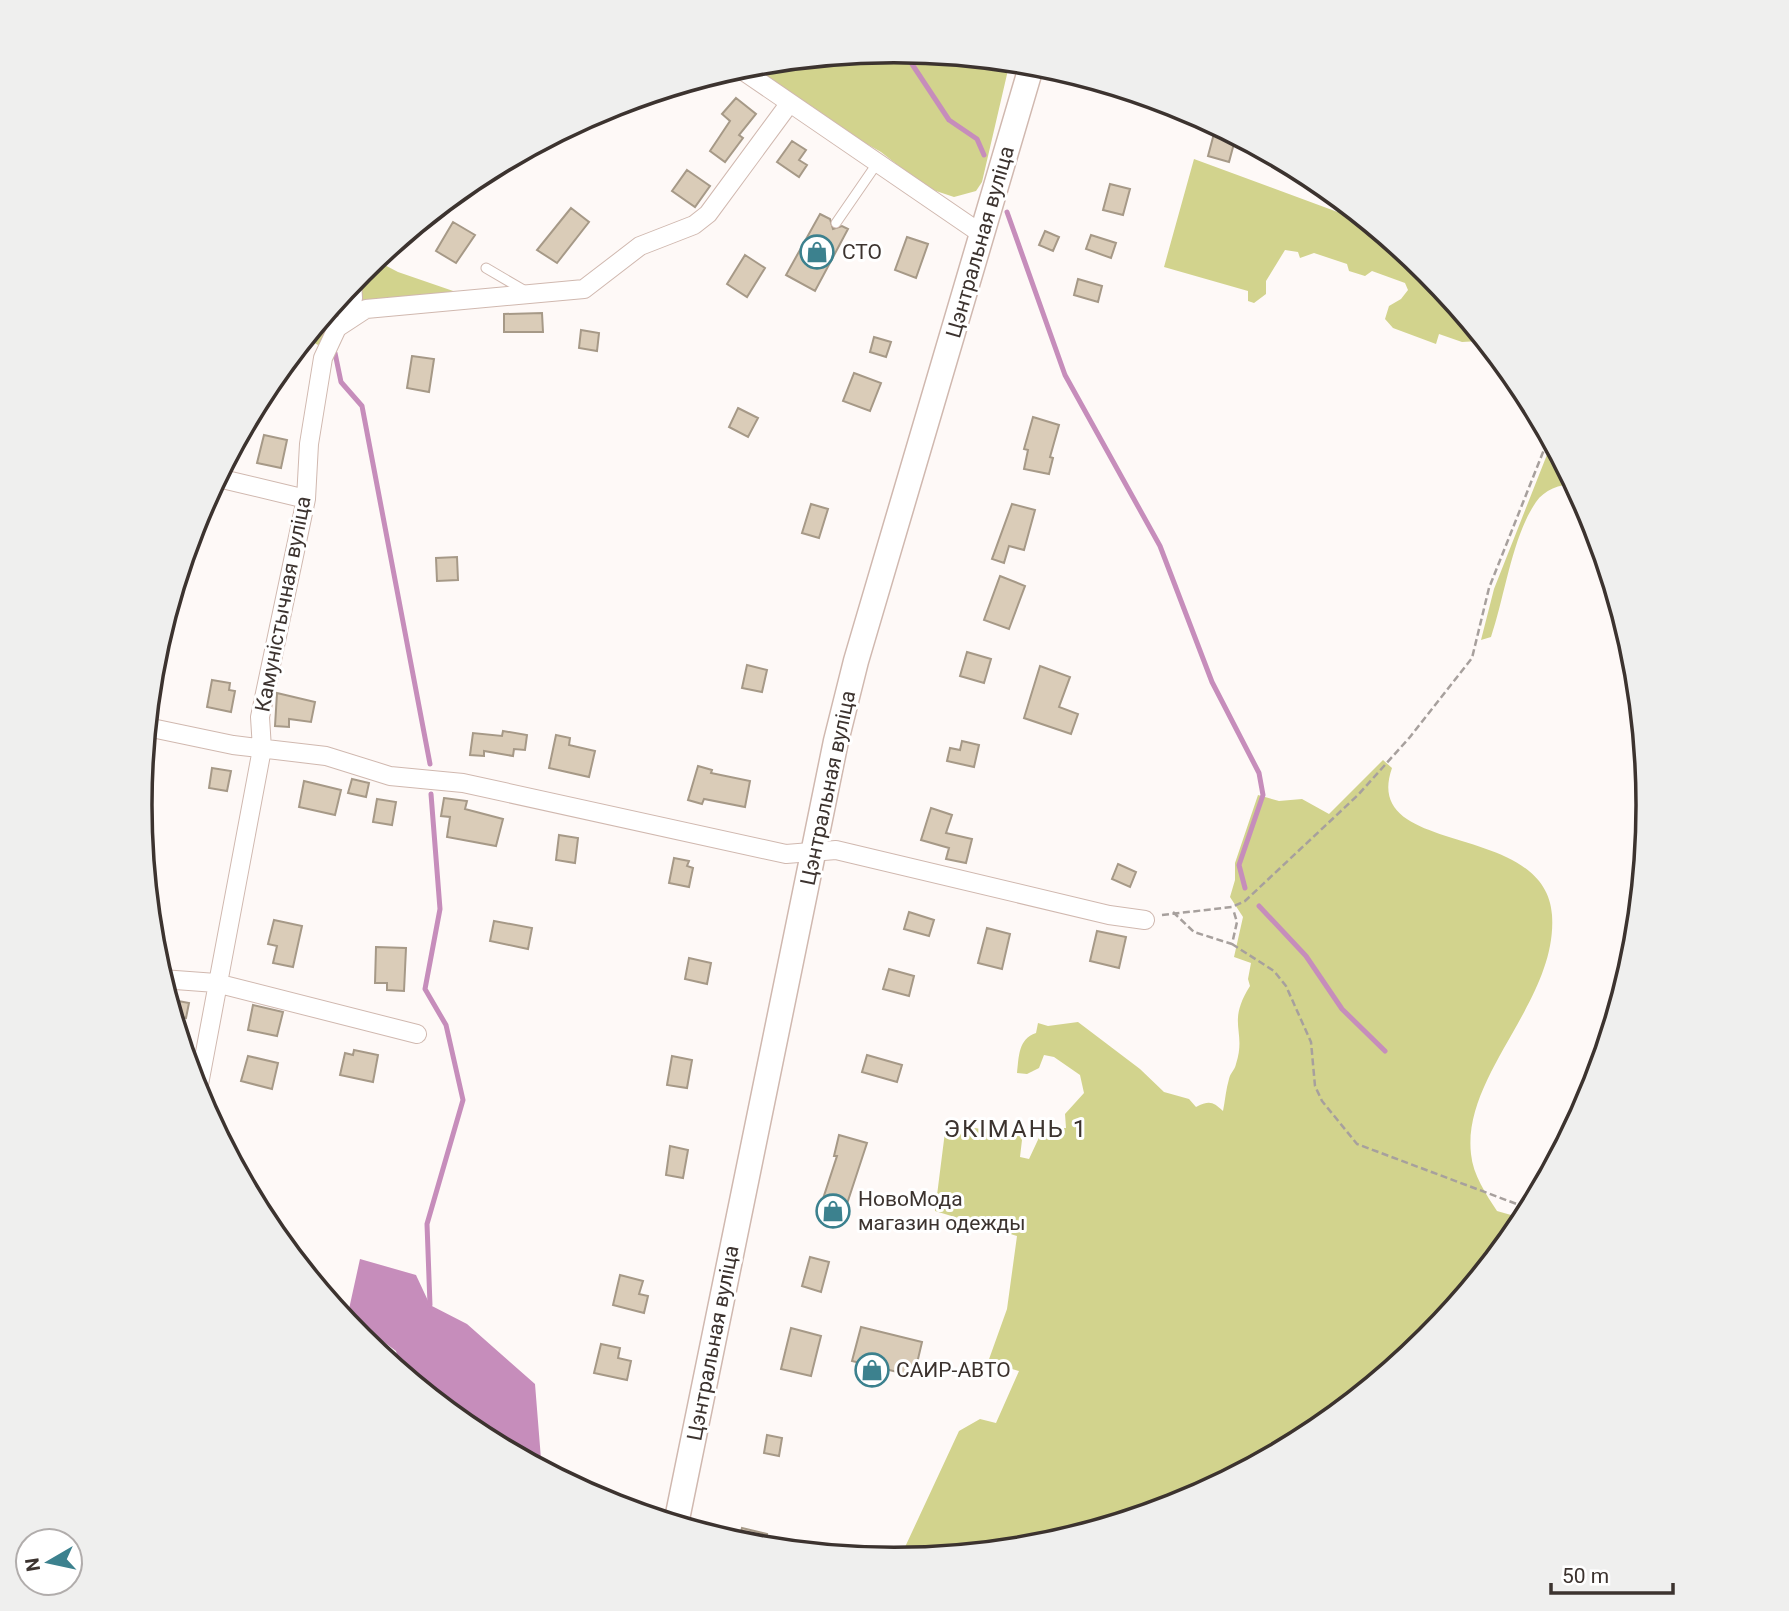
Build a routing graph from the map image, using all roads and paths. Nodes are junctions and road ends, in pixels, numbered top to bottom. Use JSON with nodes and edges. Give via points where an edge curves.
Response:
{"nodes":[{"id":1,"x":1029,"y":75,"type":"edge"},
{"id":2,"x":751,"y":77,"type":"edge"},
{"id":3,"x":789,"y":104,"type":"junction"},
{"id":4,"x":877,"y":162,"type":"junction"},
{"id":5,"x":836,"y":223,"type":"dead end"},
{"id":6,"x":983,"y":235,"type":"junction"},
{"id":7,"x":485,"y":268,"type":"dead end"},
{"id":8,"x":532,"y":294,"type":"junction"},
{"id":9,"x":353,"y":297,"type":"edge"},
{"id":10,"x":347,"y":318,"type":"junction"},
{"id":11,"x":1545,"y":447,"type":"edge"},
{"id":12,"x":228,"y":480,"type":"edge"},
{"id":13,"x":306,"y":499,"type":"junction"},
{"id":14,"x":156,"y":729,"type":"edge"},
{"id":15,"x":262,"y":749,"type":"junction"},
{"id":16,"x":813,"y":852,"type":"junction"},
{"id":17,"x":1232,"y":907,"type":"junction"},
{"id":18,"x":1173,"y":912,"type":"junction"},
{"id":19,"x":1145,"y":920,"type":"joint"},
{"id":20,"x":1232,"y":944,"type":"junction"},
{"id":21,"x":173,"y":980,"type":"edge"},
{"id":22,"x":216,"y":983,"type":"junction"},
{"id":23,"x":418,"y":1034,"type":"dead end"},
{"id":24,"x":201,"y":1070,"type":"edge"},
{"id":25,"x":1520,"y":1205,"type":"edge"},
{"id":26,"x":678,"y":1516,"type":"edge"}],
"edges":[{"from":1,"to":6,"type":"main road","name":"Цэнтральная вуліца"},
{"from":2,"to":3,"type":"street"},
{"from":3,"to":4,"type":"street"},
{"from":3,"to":8,"type":"street","via":[[708,214],[694,225],[640,246],[584,289]]},
{"from":4,"to":5,"type":"lane"},
{"from":4,"to":6,"type":"street"},
{"from":6,"to":16,"type":"main road","name":"Цэнтральная вуліца","via":[[856,661]]},
{"from":7,"to":8,"type":"lane"},
{"from":8,"to":10,"type":"street","via":[[378,308]]},
{"from":9,"to":10,"type":"street"},
{"from":10,"to":13,"type":"street","name":"Камуністычная вуліца","via":[[323,358],[309,444]]},
{"from":11,"to":17,"type":"path","via":[[1489,588],[1478,640],[1464,669],[1358,795],[1245,901]]},
{"from":12,"to":13,"type":"street"},
{"from":13,"to":15,"type":"street","name":"Камуністычная вуліца","via":[[260,717]]},
{"from":14,"to":15,"type":"street"},
{"from":15,"to":16,"type":"street","via":[[338,758],[390,776],[463,783],[786,854]]},
{"from":15,"to":22,"type":"street","name":"Камуністычная вуліца"},
{"from":16,"to":19,"type":"street","via":[[836,850]]},
{"from":16,"to":26,"type":"main road","name":"Цэнтральная вуліца"},
{"from":17,"to":18,"type":"path"},
{"from":17,"to":20,"type":"path","via":[[1237,922]]},
{"from":18,"to":19,"type":"path"},
{"from":18,"to":20,"type":"path","via":[[1194,932]]},
{"from":20,"to":25,"type":"path","via":[[1275,971],[1286,986],[1311,1042],[1315,1086],[1357,1144]]},
{"from":21,"to":22,"type":"street"},
{"from":22,"to":23,"type":"street"},
{"from":22,"to":24,"type":"street","name":"Камуністычная вуліца"}]}
